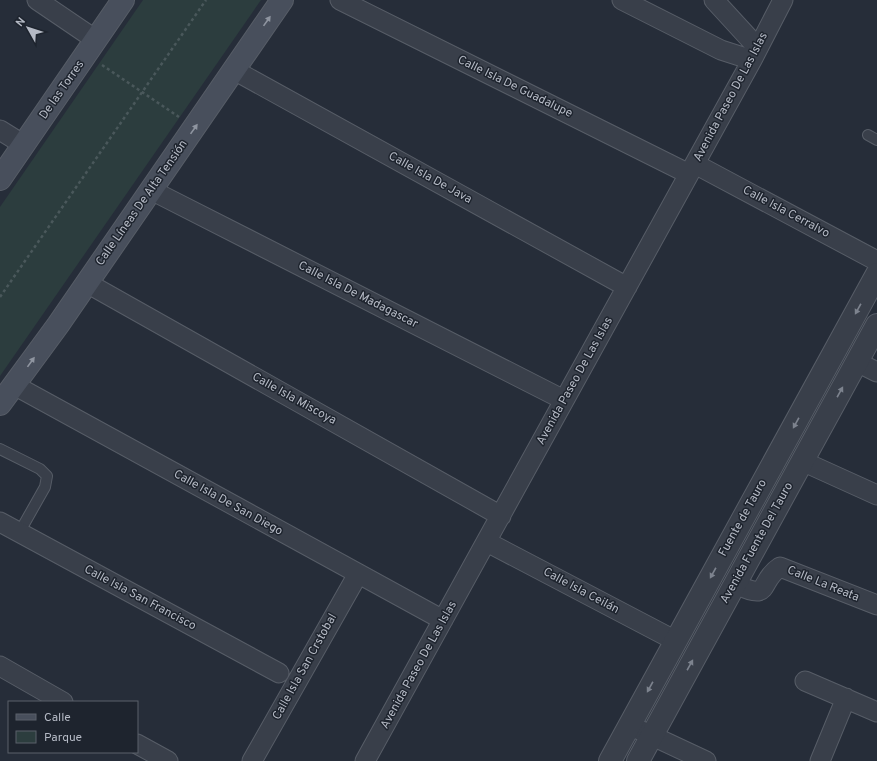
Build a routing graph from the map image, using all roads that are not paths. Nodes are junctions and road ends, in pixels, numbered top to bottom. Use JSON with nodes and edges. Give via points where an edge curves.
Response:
{"nodes":[{"id":1,"x":38,"y":0,"type":"edge"},
{"id":2,"x":123,"y":0,"type":"edge"},
{"id":3,"x":282,"y":0,"type":"edge"},
{"id":4,"x":340,"y":0,"type":"edge"},
{"id":5,"x":622,"y":0,"type":"edge"},
{"id":6,"x":714,"y":0,"type":"edge"},
{"id":7,"x":782,"y":0,"type":"edge"},
{"id":8,"x":91,"y":47,"type":"junction"},
{"id":9,"x":755,"y":54,"type":"junction"},
{"id":10,"x":234,"y":70,"type":"junction"},
{"id":11,"x":0,"y":130,"type":"edge"},
{"id":12,"x":24,"y":145,"type":"junction"},
{"id":13,"x":692,"y":169,"type":"junction"},
{"id":14,"x":0,"y":179,"type":"edge"},
{"id":15,"x":151,"y":190,"type":"junction"},
{"id":16,"x":877,"y":261,"type":"edge"},
{"id":17,"x":877,"y":274,"type":"edge"},
{"id":18,"x":87,"y":283,"type":"junction"},
{"id":19,"x":627,"y":287,"type":"junction"},
{"id":20,"x":877,"y":325,"type":"edge"},
{"id":21,"x":857,"y":362,"type":"junction"},
{"id":22,"x":877,"y":372,"type":"edge"},
{"id":23,"x":14,"y":386,"type":"junction"},
{"id":24,"x":564,"y":400,"type":"junction"},
{"id":25,"x":0,"y":404,"type":"edge"},
{"id":26,"x":0,"y":449,"type":"edge"},
{"id":27,"x":802,"y":461,"type":"junction"},
{"id":28,"x":877,"y":495,"type":"edge"},
{"id":29,"x":501,"y":516,"type":"junction"},
{"id":30,"x":0,"y":522,"type":"edge"},
{"id":31,"x":19,"y":533,"type":"junction"},
{"id":32,"x":487,"y":542,"type":"junction"},
{"id":33,"x":358,"y":574,"type":"junction"},
{"id":34,"x":735,"y":584,"type":"junction"},
{"id":35,"x":877,"y":605,"type":"edge"},
{"id":36,"x":443,"y":620,"type":"junction"},
{"id":37,"x":676,"y":641,"type":"junction"},
{"id":38,"x":0,"y":666,"type":"edge"},
{"id":39,"x":280,"y":673,"type":"dead end"},
{"id":40,"x":805,"y":681,"type":"dead end"},
{"id":41,"x":846,"y":698,"type":"junction"},
{"id":42,"x":61,"y":701,"type":"edge"},
{"id":43,"x":877,"y":712,"type":"edge"},
{"id":44,"x":629,"y":725,"type":"junction"},
{"id":45,"x":651,"y":737,"type":"junction"},
{"id":46,"x":138,"y":745,"type":"edge"},
{"id":47,"x":168,"y":761,"type":"edge"},
{"id":48,"x":252,"y":761,"type":"edge"},
{"id":49,"x":366,"y":761,"type":"edge"},
{"id":50,"x":610,"y":761,"type":"edge"},
{"id":51,"x":638,"y":761,"type":"edge"},
{"id":52,"x":706,"y":761,"type":"edge"},
{"id":53,"x":820,"y":761,"type":"edge"}],
"edges":[{"from":1,"to":8,"type":"street"},
{"from":2,"to":8,"type":"main road","name":"De las Torres"},
{"from":10,"to":3,"type":"main road","name":"Calle Líneas De Alta Tensión","one_way":true},
{"from":4,"to":13,"type":"street","name":"Calle Isla De Guadalupe"},
{"from":5,"to":9,"type":"street","via":[[721,50]]},
{"from":6,"to":9,"type":"street"},
{"from":7,"to":9,"type":"street","name":"Avenida Paseo De Las Islas"},
{"from":8,"to":12,"type":"main road","name":"De las Torres"},
{"from":9,"to":13,"type":"street","name":"Avenida Paseo De Las Islas"},
{"from":15,"to":10,"type":"main road","name":"Calle Líneas De Alta Tensión","one_way":true},
{"from":10,"to":19,"type":"street","name":"Calle Isla De Java"},
{"from":11,"to":12,"type":"street"},
{"from":12,"to":14,"type":"main road","name":"De las Torres"},
{"from":13,"to":16,"type":"street","name":"Calle Isla Cerralvo"},
{"from":13,"to":19,"type":"street","name":"Avenida Paseo De Las Islas"},
{"from":15,"to":18,"type":"main road","name":"Calle Líneas De Alta Tensión"},
{"from":15,"to":24,"type":"street","name":"Calle Isla De Madagascar"},
{"from":17,"to":37,"type":"street","name":"Fuente de Tauro","one_way":true},
{"from":23,"to":18,"type":"main road","name":"Calle Líneas De Alta Tensión","one_way":true},
{"from":18,"to":29,"type":"street","name":"Calle Isla Miscoya"},
{"from":19,"to":24,"type":"street","name":"Avenida Paseo De Las Islas"},
{"from":20,"to":21,"type":"street","name":"Avenida Fuente Del Tauro"},
{"from":21,"to":22,"type":"street"},
{"from":27,"to":21,"type":"street","name":"Avenida Fuente Del Tauro","one_way":true},
{"from":23,"to":25,"type":"main road","name":"Calle Líneas De Alta Tensión"},
{"from":23,"to":33,"type":"street","name":"Calle Isla De San Diego"},
{"from":24,"to":29,"type":"street","name":"Avenida Paseo De Las Islas"},
{"from":26,"to":31,"type":"lane","via":[[40,469],[47,476],[45,486]]},
{"from":27,"to":28,"type":"street"},
{"from":27,"to":34,"type":"street","name":"Avenida Fuente Del Tauro"},
{"from":29,"to":32,"type":"street","name":"Avenida Paseo De Las Islas"},
{"from":30,"to":31,"type":"street","name":"Calle Isla San Francisco"},
{"from":31,"to":39,"type":"street","name":"Calle Isla San Francisco"},
{"from":32,"to":36,"type":"street","name":"Avenida Paseo De Las Islas"},
{"from":32,"to":37,"type":"street","name":"Calle Isla Ceilán"},
{"from":33,"to":36,"type":"street","name":"Calle Isla De San Diego"},
{"from":33,"to":48,"type":"street","name":"Calle Isla San Crstobal"},
{"from":34,"to":35,"type":"street","name":"Calle La Reata","via":[[751,592],[758,592],[780,567]]},
{"from":45,"to":34,"type":"street","name":"Avenida Fuente Del Tauro","one_way":true},
{"from":36,"to":49,"type":"street","name":"Avenida Paseo De Las Islas"},
{"from":37,"to":44,"type":"street","name":"Fuente de Tauro","one_way":true},
{"from":38,"to":42,"type":"street"},
{"from":40,"to":41,"type":"street"},
{"from":41,"to":43,"type":"street"},
{"from":41,"to":53,"type":"street"},
{"from":44,"to":45,"type":"street"},
{"from":44,"to":50,"type":"street","name":"Fuente de Tauro"},
{"from":45,"to":51,"type":"street","name":"Avenida Fuente Del Tauro"},
{"from":45,"to":52,"type":"street"},
{"from":46,"to":47,"type":"street"}]}
